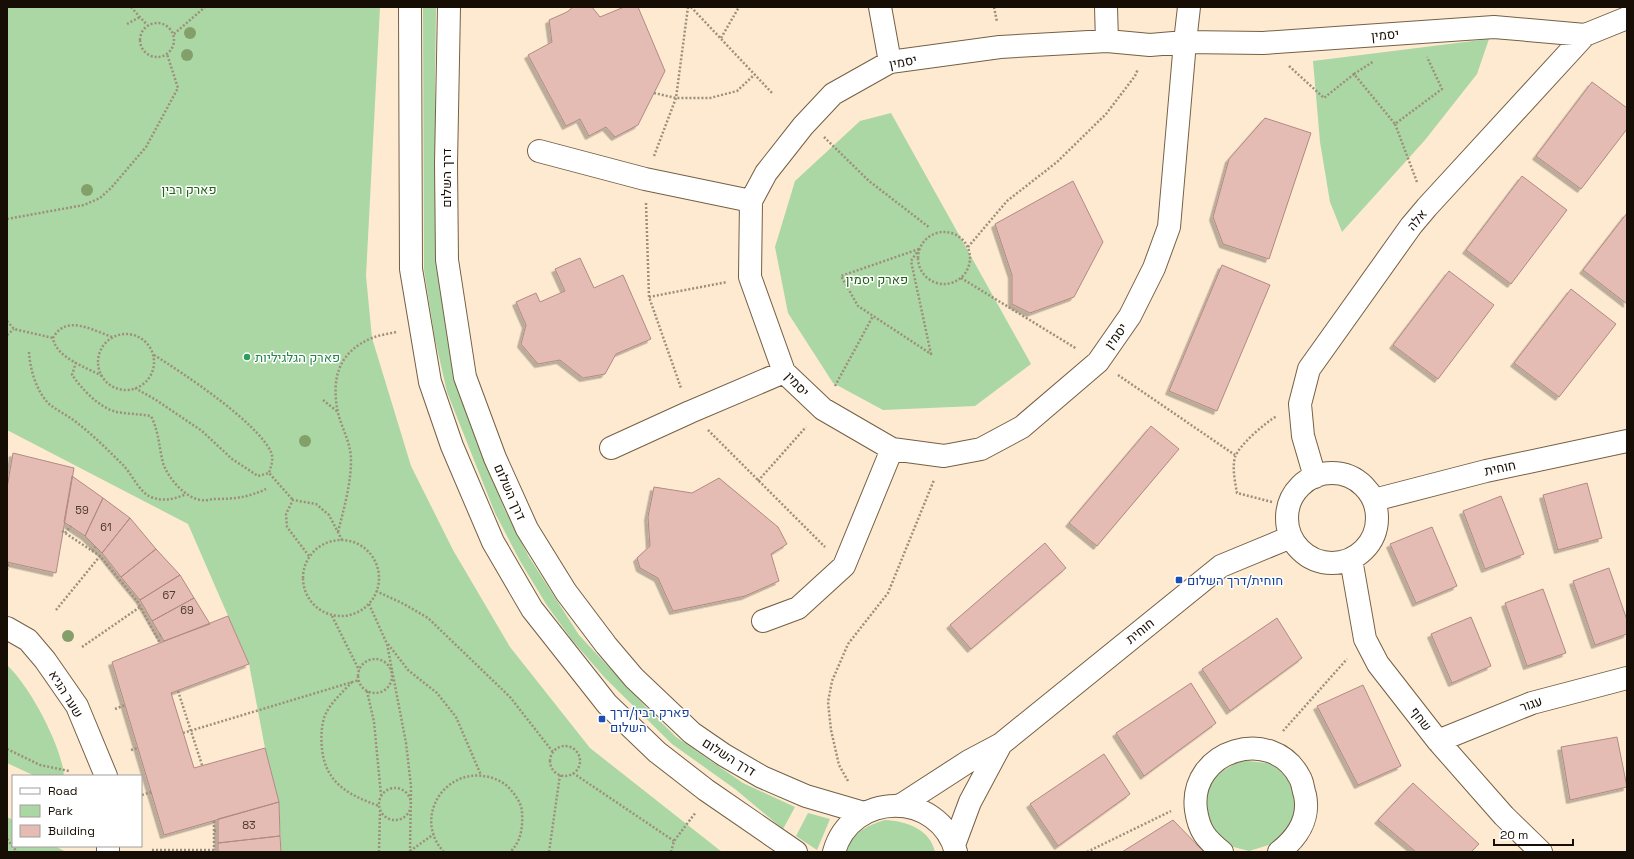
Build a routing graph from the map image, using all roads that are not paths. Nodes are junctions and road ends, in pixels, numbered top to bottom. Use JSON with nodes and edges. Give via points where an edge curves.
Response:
{"nodes":[{"id":1,"x":410,"y":7,"type":"edge"},
{"id":2,"x":449,"y":7,"type":"edge"},
{"id":3,"x":880,"y":7,"type":"edge"},
{"id":4,"x":1106,"y":7,"type":"edge"},
{"id":5,"x":1188,"y":7,"type":"edge"},
{"id":6,"x":1627,"y":18,"type":"edge"},
{"id":7,"x":1585,"y":35,"type":"junction"},
{"id":8,"x":1107,"y":41,"type":"junction"},
{"id":9,"x":1185,"y":42,"type":"junction"},
{"id":10,"x":890,"y":62,"type":"junction"},
{"id":11,"x":539,"y":151,"type":"dead end"},
{"id":12,"x":751,"y":201,"type":"junction"},
{"id":13,"x":784,"y":372,"type":"junction"},
{"id":14,"x":1627,"y":441,"type":"edge"},
{"id":15,"x":611,"y":448,"type":"dead end"},
{"id":16,"x":892,"y":449,"type":"junction"},
{"id":17,"x":1315,"y":477,"type":"junction"},
{"id":18,"x":1374,"y":500,"type":"junction"},
{"id":19,"x":1291,"y":537,"type":"junction"},
{"id":20,"x":1351,"y":559,"type":"junction"},
{"id":21,"x":763,"y":621,"type":"dead end"},
{"id":22,"x":7,"y":628,"type":"edge"},
{"id":23,"x":1627,"y":678,"type":"edge"},
{"id":24,"x":1438,"y":741,"type":"junction"},
{"id":25,"x":1001,"y":744,"type":"junction"},
{"id":26,"x":106,"y":775,"type":"edge"},
{"id":27,"x":901,"y":805,"type":"junction"},
{"id":28,"x":864,"y":813,"type":"junction"},
{"id":29,"x":955,"y":848,"type":"edge"},
{"id":30,"x":796,"y":852,"type":"edge"},
{"id":31,"x":834,"y":852,"type":"edge"},
{"id":32,"x":1222,"y":852,"type":"edge"},
{"id":33,"x":1279,"y":852,"type":"edge"},
{"id":34,"x":1541,"y":852,"type":"edge"}],
"edges":[{"from":1,"to":30,"type":"street","via":[[411,269],[430,382],[452,446],[493,542],[532,609],[607,704],[657,752],[706,790]]},
{"from":2,"to":28,"type":"street","name":"דרך השלום","via":[[447,260],[465,377],[495,458],[527,529],[566,592],[606,645],[634,678],[692,733],[762,777],[806,796]]},
{"from":3,"to":10,"type":"street"},
{"from":4,"to":8,"type":"street"},
{"from":5,"to":9,"type":"street"},
{"from":6,"to":7,"type":"street","name":"אלה"},
{"from":7,"to":9,"type":"street","name":"יסמין","via":[[1494,27],[1263,43]]},
{"from":7,"to":17,"type":"street","name":"אלה","via":[[1411,226],[1309,369],[1300,404],[1303,436]]},
{"from":8,"to":9,"type":"street","name":"יסמין","via":[[1150,44]]},
{"from":8,"to":10,"type":"street","name":"יסמין","via":[[1000,48]]},
{"from":9,"to":16,"type":"street","name":"יסמין","via":[[1168,228],[1154,268],[1130,316],[1098,362],[1022,427],[981,449],[944,456]]},
{"from":10,"to":12,"type":"street","name":"יסמין","via":[[833,94],[803,126],[766,173]]},
{"from":11,"to":12,"type":"street","via":[[645,179]]},
{"from":12,"to":13,"type":"street","name":"יסמין","via":[[750,277]]},
{"from":13,"to":15,"type":"street"},
{"from":13,"to":16,"type":"street","name":"יסמין","via":[[823,410]]},
{"from":14,"to":18,"type":"street","name":"חוחית","via":[[1486,471]]},
{"from":16,"to":21,"type":"street","via":[[844,566],[798,608]]},
{"from":17,"to":18,"type":"street","via":[[1342,474],[1355,479],[1366,488]]},
{"from":17,"to":19,"type":"street","via":[[1302,485],[1288,509]]},
{"from":18,"to":20,"type":"street","via":[[1377,514],[1372,540],[1363,551]]},
{"from":19,"to":20,"type":"street","via":[[1310,557],[1323,562],[1337,563]]},
{"from":19,"to":25,"type":"street","name":"חוחית","via":[[1221,566]]},
{"from":20,"to":24,"type":"street","name":"שחף","via":[[1365,639],[1378,664]]},
{"from":22,"to":26,"type":"street","name":"שער הגיא","via":[[28,640],[77,706]]},
{"from":23,"to":24,"type":"street","name":"עגור","via":[[1532,703]]},
{"from":24,"to":34,"type":"street","name":"שחף","via":[[1504,816]]},
{"from":25,"to":27,"type":"street","name":"חוחית","via":[[969,761]]},
{"from":25,"to":29,"type":"street","name":"חוחית","via":[[970,802]]},
{"from":27,"to":28,"type":"street","via":[[882,806]]},
{"from":27,"to":29,"type":"street","via":[[933,818],[945,830]]},
{"from":28,"to":31,"type":"street","via":[[848,825]]},
{"from":32,"to":33,"type":"street","via":[[1208,841],[1198,824],[1194,799],[1198,784],[1209,766],[1224,754],[1247,748],[1276,754],[1289,762],[1301,778],[1307,805],[1303,824],[1292,842]]}]}
